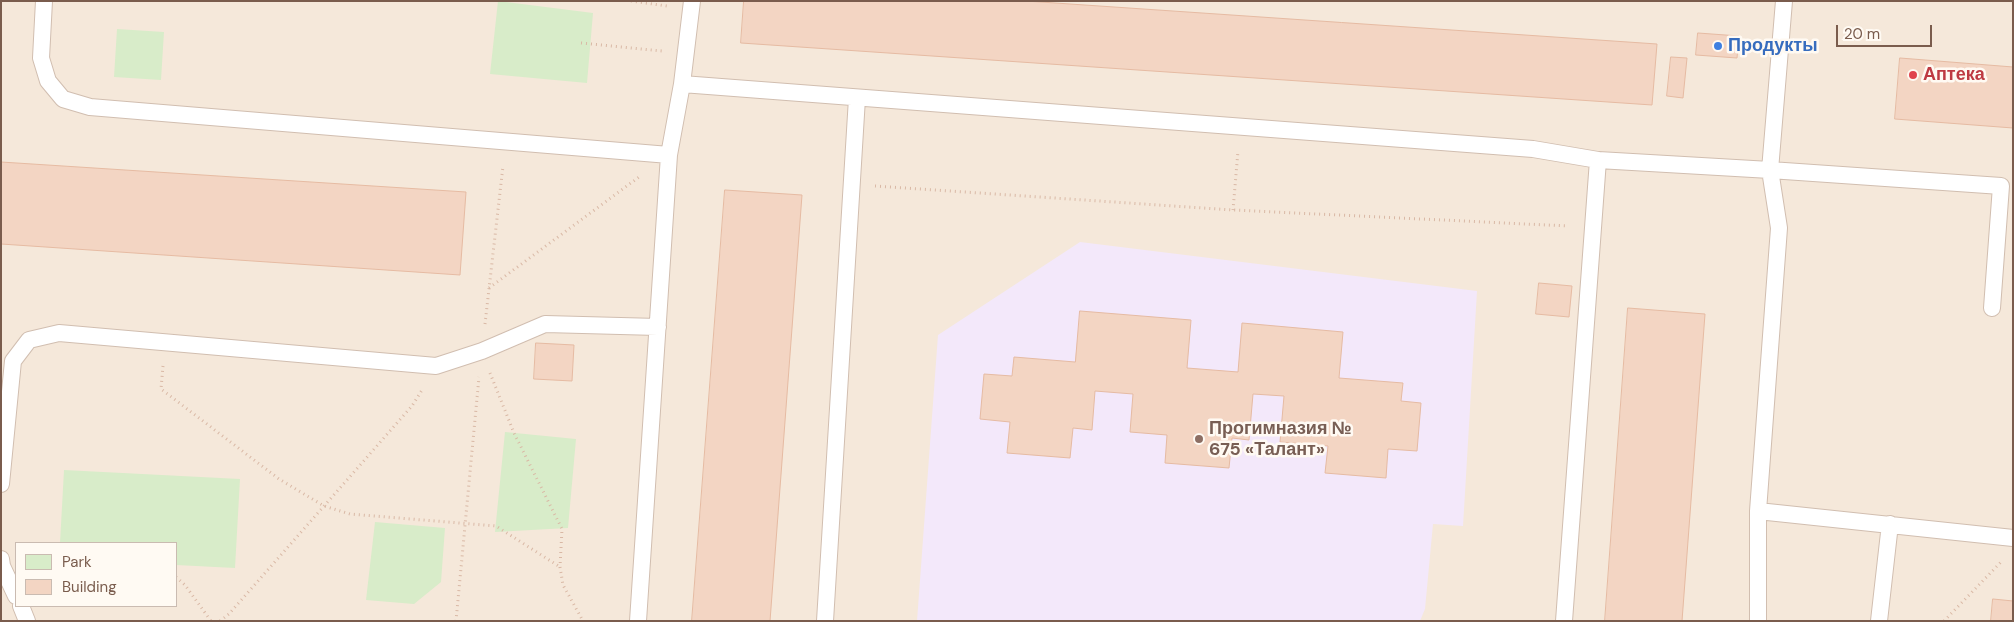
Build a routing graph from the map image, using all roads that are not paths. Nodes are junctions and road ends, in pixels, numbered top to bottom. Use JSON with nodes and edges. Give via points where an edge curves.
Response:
{"nodes":[{"id":1,"x":44,"y":1,"type":"edge"},
{"id":2,"x":1784,"y":1,"type":"edge"},
{"id":3,"x":692,"y":5,"type":"edge"},
{"id":4,"x":682,"y":84,"type":"junction"},
{"id":5,"x":857,"y":98,"type":"junction"},
{"id":6,"x":669,"y":155,"type":"junction"},
{"id":7,"x":1598,"y":160,"type":"junction"},
{"id":8,"x":1770,"y":170,"type":"junction"},
{"id":9,"x":1992,"y":308,"type":"dead end"},
{"id":10,"x":658,"y":327,"type":"junction"},
{"id":11,"x":1,"y":484,"type":"edge"},
{"id":12,"x":1758,"y":511,"type":"junction"},
{"id":13,"x":1890,"y":524,"type":"junction"},
{"id":14,"x":2013,"y":538,"type":"edge"},
{"id":15,"x":1,"y":559,"type":"edge"},
{"id":16,"x":15,"y":594,"type":"edge"},
{"id":17,"x":21,"y":607,"type":"edge"},
{"id":18,"x":27,"y":621,"type":"edge"},
{"id":19,"x":638,"y":621,"type":"edge"},
{"id":20,"x":825,"y":621,"type":"edge"},
{"id":21,"x":1564,"y":621,"type":"edge"},
{"id":22,"x":1758,"y":621,"type":"edge"},
{"id":23,"x":1880,"y":621,"type":"edge"}],
"edges":[{"from":1,"to":6,"type":"lane","via":[[40,58],[48,81],[63,98],[90,106]]},
{"from":2,"to":8,"type":"lane"},
{"from":3,"to":4,"type":"lane"},
{"from":4,"to":5,"type":"lane"},
{"from":4,"to":6,"type":"lane"},
{"from":5,"to":7,"type":"lane","via":[[1533,148]]},
{"from":5,"to":20,"type":"lane"},
{"from":6,"to":10,"type":"lane"},
{"from":7,"to":8,"type":"lane"},
{"from":7,"to":21,"type":"lane"},
{"from":8,"to":9,"type":"lane","via":[[2001,186]]},
{"from":8,"to":12,"type":"lane","via":[[1779,228]]},
{"from":10,"to":11,"type":"lane","via":[[545,324],[482,351],[436,366],[59,333],[29,340],[13,361]]},
{"from":10,"to":19,"type":"lane"},
{"from":12,"to":13,"type":"lane"},
{"from":12,"to":22,"type":"lane"},
{"from":13,"to":14,"type":"lane"},
{"from":13,"to":23,"type":"lane"},
{"from":15,"to":16,"type":"lane"},
{"from":17,"to":18,"type":"lane"}]}
